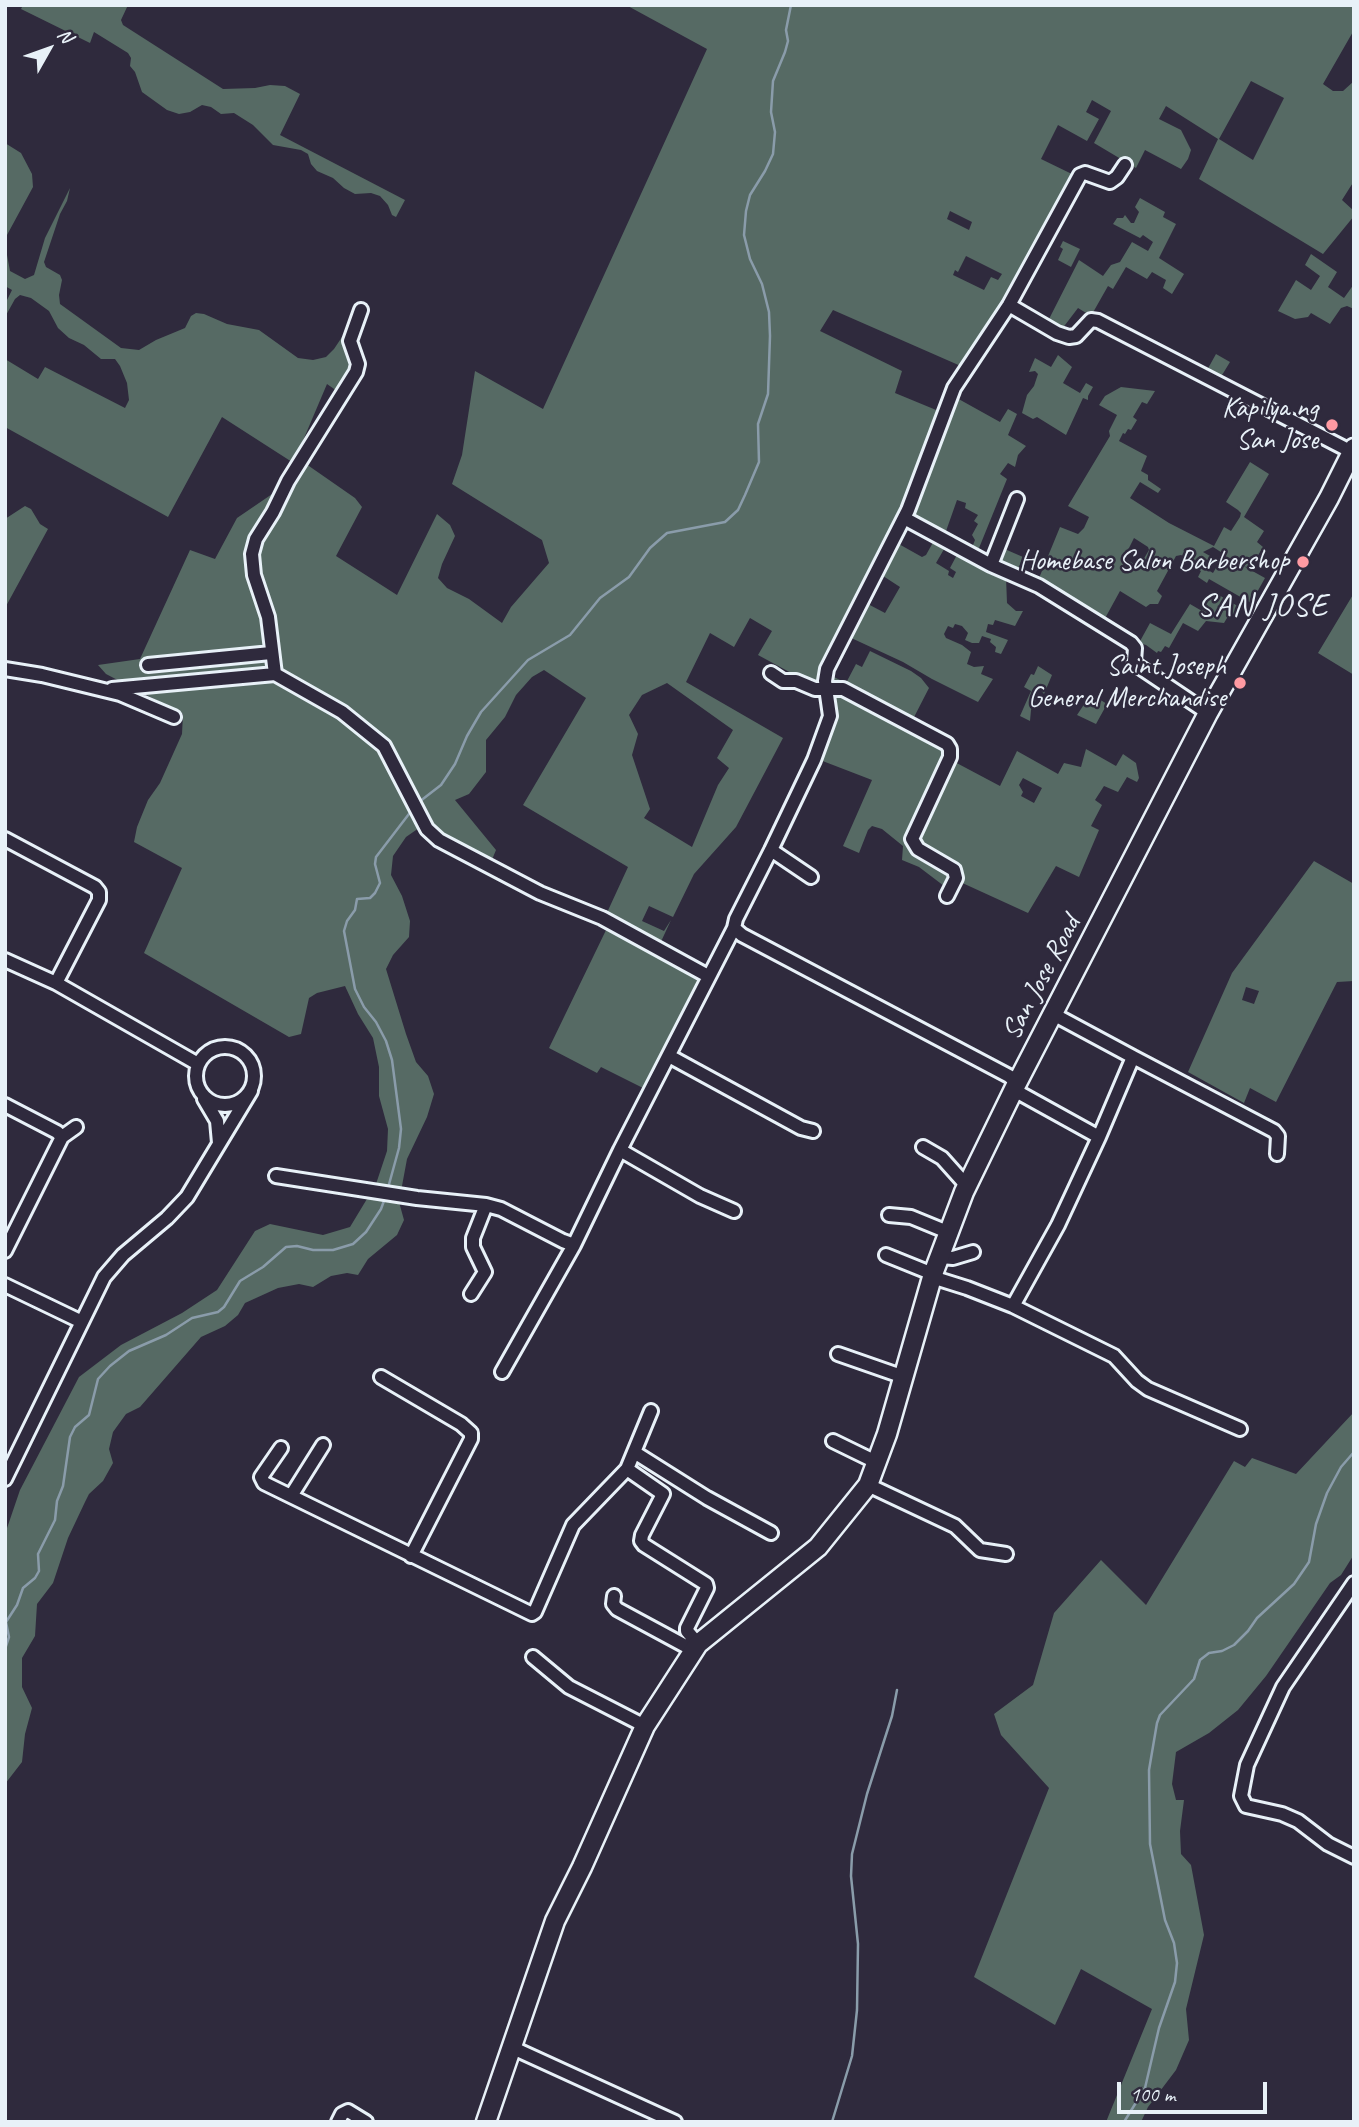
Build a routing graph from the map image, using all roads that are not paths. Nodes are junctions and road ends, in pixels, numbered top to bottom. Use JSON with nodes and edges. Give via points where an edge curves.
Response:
{"nodes":[{"id":1,"x":1125,"y":165,"type":"dead end"},
{"id":2,"x":1009,"y":305,"type":"junction"},
{"id":3,"x":361,"y":310,"type":"dead end"},
{"id":4,"x":1353,"y":450,"type":"edge"},
{"id":5,"x":1017,"y":499,"type":"dead end"},
{"id":6,"x":904,"y":518,"type":"junction"},
{"id":7,"x":991,"y":565,"type":"junction"},
{"id":8,"x":271,"y":653,"type":"junction"},
{"id":9,"x":149,"y":665,"type":"dead end"},
{"id":10,"x":5,"y":669,"type":"edge"},
{"id":11,"x":771,"y":673,"type":"dead end"},
{"id":12,"x":275,"y":674,"type":"junction"},
{"id":13,"x":105,"y":690,"type":"junction"},
{"id":14,"x":826,"y":690,"type":"junction"},
{"id":15,"x":1208,"y":713,"type":"junction"},
{"id":16,"x":174,"y":717,"type":"dead end"},
{"id":17,"x":5,"y":839,"type":"edge"},
{"id":18,"x":771,"y":850,"type":"junction"},
{"id":19,"x":811,"y":877,"type":"dead end"},
{"id":20,"x":947,"y":896,"type":"dead end"},
{"id":21,"x":734,"y":928,"type":"junction"},
{"id":22,"x":5,"y":960,"type":"edge"},
{"id":23,"x":708,"y":976,"type":"junction"},
{"id":24,"x":56,"y":984,"type":"junction"},
{"id":25,"x":1053,"y":1014,"type":"junction"},
{"id":26,"x":669,"y":1056,"type":"junction"},
{"id":27,"x":1133,"y":1057,"type":"junction"},
{"id":28,"x":198,"y":1064,"type":"junction"},
{"id":29,"x":1016,"y":1086,"type":"junction"},
{"id":30,"x":251,"y":1091,"type":"junction"},
{"id":31,"x":202,"y":1094,"type":"junction"},
{"id":32,"x":5,"y":1105,"type":"edge"},
{"id":33,"x":76,"y":1127,"type":"dead end"},
{"id":34,"x":813,"y":1131,"type":"dead end"},
{"id":35,"x":62,"y":1137,"type":"junction"},
{"id":36,"x":1099,"y":1137,"type":"junction"},
{"id":37,"x":219,"y":1147,"type":"junction"},
{"id":38,"x":923,"y":1147,"type":"dead end"},
{"id":39,"x":620,"y":1150,"type":"junction"},
{"id":40,"x":1277,"y":1154,"type":"dead end"},
{"id":41,"x":276,"y":1176,"type":"dead end"},
{"id":42,"x":967,"y":1186,"type":"junction"},
{"id":43,"x":486,"y":1205,"type":"junction"},
{"id":44,"x":734,"y":1211,"type":"dead end"},
{"id":45,"x":889,"y":1215,"type":"dead end"},
{"id":46,"x":950,"y":1233,"type":"junction"},
{"id":47,"x":575,"y":1245,"type":"junction"},
{"id":48,"x":5,"y":1251,"type":"edge"},
{"id":49,"x":973,"y":1252,"type":"dead end"},
{"id":50,"x":886,"y":1255,"type":"dead end"},
{"id":51,"x":935,"y":1269,"type":"junction"},
{"id":52,"x":5,"y":1284,"type":"edge"},
{"id":53,"x":471,"y":1294,"type":"dead end"},
{"id":54,"x":1013,"y":1306,"type":"junction"},
{"id":55,"x":82,"y":1322,"type":"junction"},
{"id":56,"x":838,"y":1354,"type":"dead end"},
{"id":57,"x":502,"y":1372,"type":"dead end"},
{"id":58,"x":381,"y":1377,"type":"dead end"},
{"id":59,"x":904,"y":1377,"type":"junction"},
{"id":60,"x":651,"y":1410,"type":"dead end"},
{"id":61,"x":1240,"y":1429,"type":"dead end"},
{"id":62,"x":833,"y":1441,"type":"dead end"},
{"id":63,"x":323,"y":1445,"type":"dead end"},
{"id":64,"x":281,"y":1448,"type":"dead end"},
{"id":65,"x":634,"y":1452,"type":"junction"},
{"id":66,"x":876,"y":1462,"type":"junction"},
{"id":67,"x":627,"y":1469,"type":"junction"},
{"id":68,"x":5,"y":1479,"type":"edge"},
{"id":69,"x":868,"y":1485,"type":"junction"},
{"id":70,"x":291,"y":1496,"type":"junction"},
{"id":71,"x":771,"y":1533,"type":"dead end"},
{"id":72,"x":1006,"y":1554,"type":"dead end"},
{"id":73,"x":411,"y":1556,"type":"junction"},
{"id":74,"x":1354,"y":1583,"type":"edge"},
{"id":75,"x":614,"y":1596,"type":"dead end"},
{"id":76,"x":696,"y":1647,"type":"junction"},
{"id":77,"x":533,"y":1657,"type":"dead end"},
{"id":78,"x":645,"y":1726,"type":"junction"},
{"id":79,"x":1354,"y":1857,"type":"edge"},
{"id":80,"x":513,"y":2048,"type":"junction"},
{"id":81,"x":338,"y":2122,"type":"edge"},
{"id":82,"x":366,"y":2122,"type":"edge"},
{"id":83,"x":486,"y":2122,"type":"edge"},
{"id":84,"x":676,"y":2122,"type":"edge"}],
"edges":[{"from":1,"to":2,"type":"street","via":[[1108,183],[1086,173],[1080,175]]},
{"from":2,"to":4,"type":"street","via":[[1069,337],[1091,320],[1098,321]]},
{"from":2,"to":6,"type":"street","via":[[954,388]]},
{"from":3,"to":8,"type":"street","via":[[350,341],[356,372],[288,481],[252,554],[268,617]]},
{"from":4,"to":15,"type":"street","name":"San Jose Road"},
{"from":5,"to":7,"type":"street"},
{"from":6,"to":7,"type":"street"},
{"from":6,"to":14,"type":"street","via":[[828,665]]},
{"from":7,"to":15,"type":"street","via":[[1039,586],[1131,643],[1138,666]]},
{"from":8,"to":9,"type":"street"},
{"from":8,"to":12,"type":"street"},
{"from":10,"to":13,"type":"street"},
{"from":11,"to":14,"type":"street","via":[[783,681]]},
{"from":12,"to":13,"type":"street"},
{"from":12,"to":23,"type":"street","via":[[342,712],[384,746],[427,829],[439,839]]},
{"from":13,"to":16,"type":"street"},
{"from":14,"to":18,"type":"street","via":[[829,721]]},
{"from":14,"to":20,"type":"street","via":[[842,689],[949,746],[950,757],[912,838],[918,849],[955,872]]},
{"from":15,"to":25,"type":"street","name":"San Jose Road"},
{"from":17,"to":24,"type":"street","via":[[99,892]]},
{"from":18,"to":19,"type":"street"},
{"from":18,"to":21,"type":"street"},
{"from":21,"to":23,"type":"street"},
{"from":21,"to":29,"type":"street","via":[[1009,1076]]},
{"from":22,"to":24,"type":"street"},
{"from":23,"to":26,"type":"street"},
{"from":24,"to":28,"type":"street"},
{"from":25,"to":27,"type":"street"},
{"from":25,"to":29,"type":"street","name":"San Jose Road"},
{"from":26,"to":34,"type":"street"},
{"from":26,"to":39,"type":"street"},
{"from":27,"to":36,"type":"street"},
{"from":27,"to":40,"type":"street","via":[[1274,1131]]},
{"from":28,"to":30,"type":"street","via":[[213,1048],[240,1050],[255,1073]]},
{"from":28,"to":31,"type":"street","via":[[196,1078]]},
{"from":29,"to":36,"type":"street"},
{"from":29,"to":42,"type":"street","name":"San Jose Road"},
{"from":30,"to":31,"type":"street","via":[[227,1105]]},
{"from":30,"to":37,"type":"street"},
{"from":31,"to":37,"type":"street","via":[[217,1121]]},
{"from":32,"to":35,"type":"street"},
{"from":33,"to":35,"type":"street"},
{"from":35,"to":48,"type":"street"},
{"from":36,"to":54,"type":"street"},
{"from":37,"to":55,"type":"street","via":[[187,1196],[104,1277]]},
{"from":38,"to":42,"type":"street","via":[[942,1158]]},
{"from":39,"to":44,"type":"street"},
{"from":39,"to":47,"type":"street"},
{"from":41,"to":43,"type":"street"},
{"from":42,"to":46,"type":"street","name":"San Jose Road"},
{"from":43,"to":47,"type":"street"},
{"from":43,"to":53,"type":"street","via":[[473,1238],[485,1272]]},
{"from":45,"to":46,"type":"street","via":[[911,1217]]},
{"from":46,"to":51,"type":"street","name":"San Jose Road"},
{"from":47,"to":57,"type":"street"},
{"from":49,"to":51,"type":"street"},
{"from":50,"to":51,"type":"street"},
{"from":51,"to":54,"type":"street"},
{"from":51,"to":59,"type":"street","name":"San Jose Road"},
{"from":52,"to":55,"type":"street"},
{"from":54,"to":61,"type":"street","via":[[1114,1356],[1149,1389]]},
{"from":55,"to":68,"type":"street"},
{"from":56,"to":59,"type":"street"},
{"from":58,"to":73,"type":"street","via":[[471,1433]]},
{"from":59,"to":66,"type":"street","name":"San Jose Road"},
{"from":60,"to":65,"type":"street"},
{"from":62,"to":66,"type":"street"},
{"from":63,"to":70,"type":"street"},
{"from":64,"to":70,"type":"street","via":[[261,1480]]},
{"from":65,"to":67,"type":"street"},
{"from":65,"to":71,"type":"street"},
{"from":66,"to":69,"type":"street","name":"San Jose Road"},
{"from":67,"to":73,"type":"street","via":[[573,1525],[532,1614]]},
{"from":67,"to":76,"type":"street","via":[[663,1494],[642,1535],[644,1545],[706,1584],[687,1631]]},
{"from":69,"to":72,"type":"street","via":[[955,1526],[980,1550]]},
{"from":69,"to":76,"type":"street","name":"San Jose Road","via":[[818,1547]]},
{"from":70,"to":73,"type":"street"},
{"from":74,"to":79,"type":"street","via":[[1283,1687],[1247,1765],[1241,1796],[1246,1806],[1298,1821]]},
{"from":75,"to":76,"type":"street","via":[[617,1609]]},
{"from":76,"to":78,"type":"street","name":"San Jose Road"},
{"from":77,"to":78,"type":"street","via":[[569,1688]]},
{"from":78,"to":80,"type":"street","name":"San Jose Road","via":[[555,1921]]},
{"from":80,"to":83,"type":"street","name":"San Jose Road"},
{"from":80,"to":84,"type":"street"},
{"from":81,"to":82,"type":"street","via":[[348,2111]]}]}
